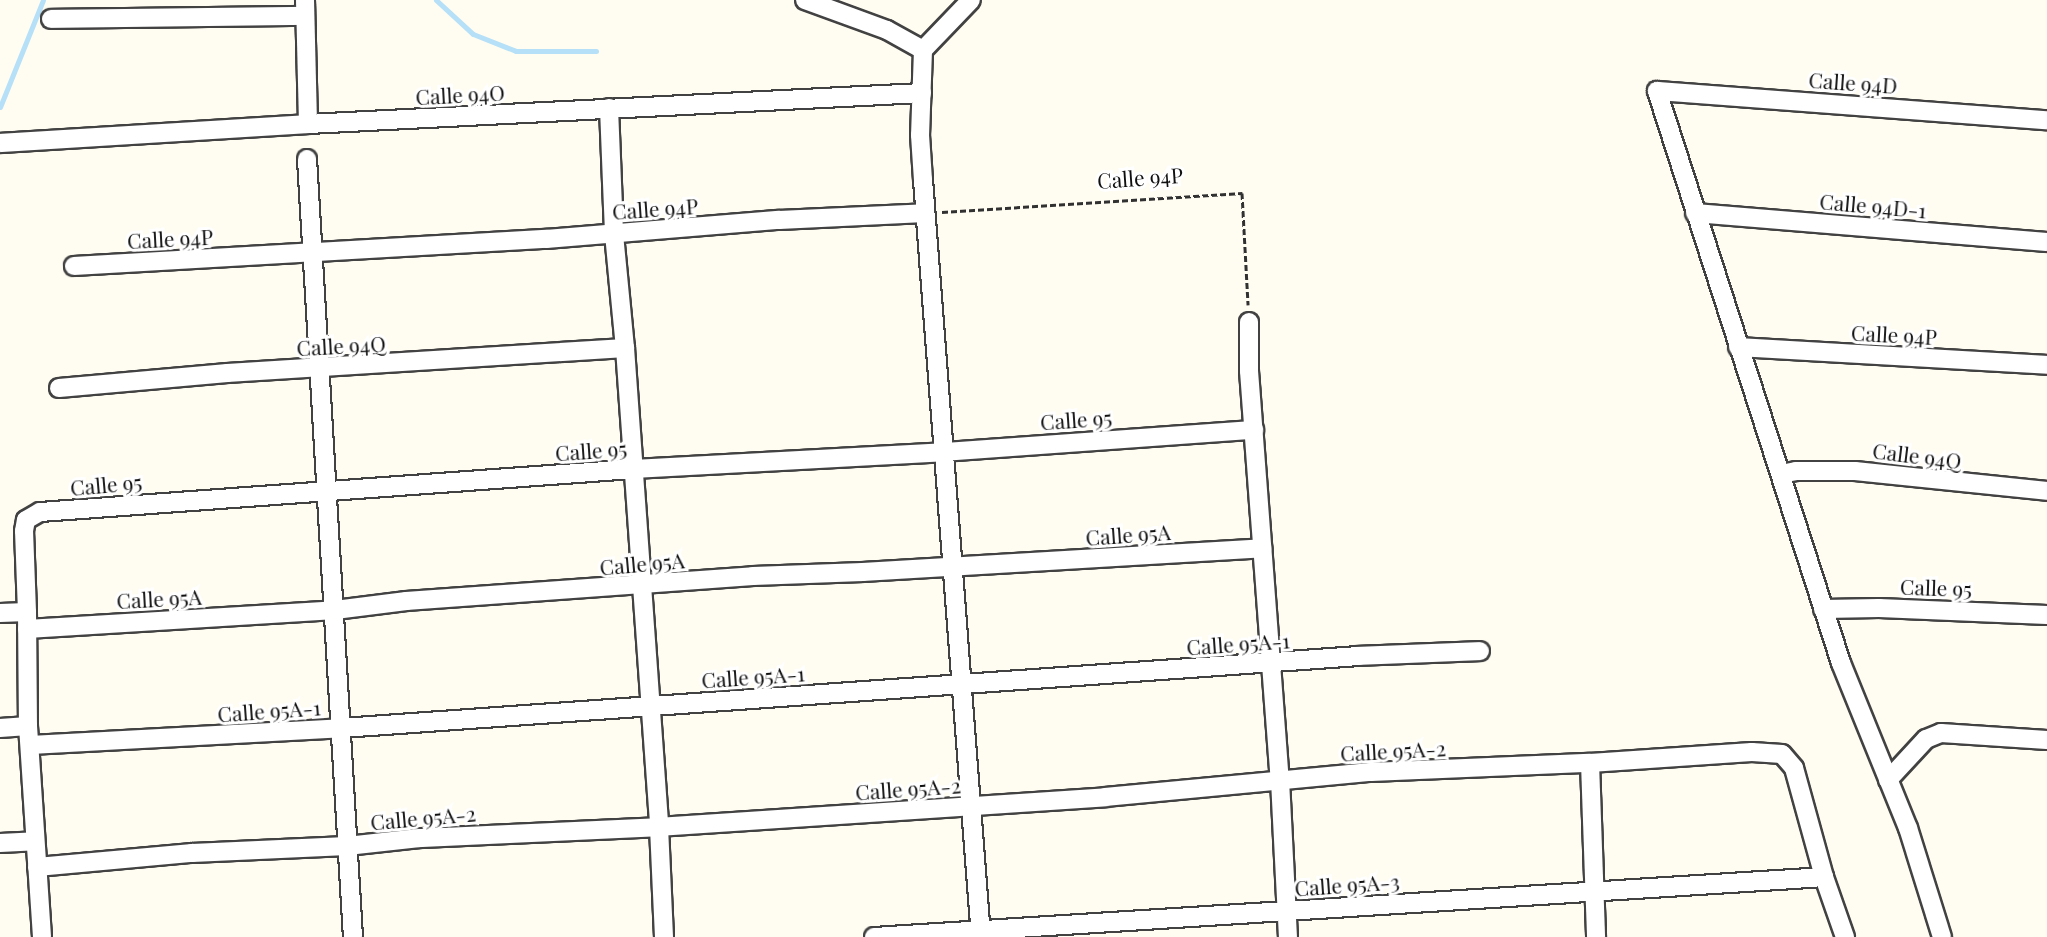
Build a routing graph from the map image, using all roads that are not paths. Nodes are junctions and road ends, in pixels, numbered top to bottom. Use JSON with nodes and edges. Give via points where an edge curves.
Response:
{"nodes":[{"id":1,"x":811,"y":0,"type":"edge"},
{"id":2,"x":971,"y":0,"type":"edge"},
{"id":3,"x":304,"y":8,"type":"edge"},
{"id":4,"x":51,"y":19,"type":"dead end"},
{"id":5,"x":923,"y":50,"type":"junction"},
{"id":6,"x":922,"y":93,"type":"junction"},
{"id":7,"x":609,"y":108,"type":"junction"},
{"id":8,"x":2047,"y":120,"type":"edge"},
{"id":9,"x":308,"y":124,"type":"junction"},
{"id":10,"x":0,"y":143,"type":"edge"},
{"id":11,"x":307,"y":159,"type":"dead end"},
{"id":12,"x":925,"y":213,"type":"junction"},
{"id":13,"x":1695,"y":213,"type":"junction"},
{"id":14,"x":614,"y":234,"type":"junction"},
{"id":15,"x":2047,"y":242,"type":"edge"},
{"id":16,"x":311,"y":254,"type":"junction"},
{"id":17,"x":74,"y":266,"type":"dead end"},
{"id":18,"x":1249,"y":322,"type":"road end"},
{"id":19,"x":1738,"y":347,"type":"junction"},
{"id":20,"x":625,"y":348,"type":"junction"},
{"id":21,"x":2047,"y":365,"type":"edge"},
{"id":22,"x":319,"y":369,"type":"junction"},
{"id":23,"x":59,"y":388,"type":"dead end"},
{"id":24,"x":1254,"y":430,"type":"junction"},
{"id":25,"x":944,"y":452,"type":"junction"},
{"id":26,"x":633,"y":470,"type":"junction"},
{"id":27,"x":1781,"y":474,"type":"junction"},
{"id":28,"x":327,"y":491,"type":"junction"},
{"id":29,"x":2047,"y":492,"type":"edge"},
{"id":30,"x":1262,"y":548,"type":"junction"},
{"id":31,"x":954,"y":566,"type":"junction"},
{"id":32,"x":640,"y":586,"type":"junction"},
{"id":33,"x":1823,"y":609,"type":"junction"},
{"id":34,"x":335,"y":610,"type":"junction"},
{"id":35,"x":3,"y":613,"type":"edge"},
{"id":36,"x":2047,"y":615,"type":"edge"},
{"id":37,"x":27,"y":620,"type":"junction"},
{"id":38,"x":1480,"y":651,"type":"dead end"},
{"id":39,"x":1269,"y":664,"type":"junction"},
{"id":40,"x":964,"y":685,"type":"junction"},
{"id":41,"x":650,"y":706,"type":"junction"},
{"id":42,"x":28,"y":726,"type":"junction"},
{"id":43,"x":0,"y":728,"type":"edge"},
{"id":44,"x":342,"y":728,"type":"junction"},
{"id":45,"x":2047,"y":740,"type":"edge"},
{"id":46,"x":30,"y":745,"type":"junction"},
{"id":47,"x":1590,"y":763,"type":"junction"},
{"id":48,"x":1280,"y":780,"type":"junction"},
{"id":49,"x":1888,"y":780,"type":"junction"},
{"id":50,"x":969,"y":806,"type":"junction"},
{"id":51,"x":659,"y":827,"type":"junction"},
{"id":52,"x":35,"y":841,"type":"junction"},
{"id":53,"x":0,"y":843,"type":"edge"},
{"id":54,"x":347,"y":846,"type":"junction"},
{"id":55,"x":37,"y":867,"type":"junction"},
{"id":56,"x":1824,"y":877,"type":"junction"},
{"id":57,"x":1593,"y":891,"type":"junction"},
{"id":58,"x":1286,"y":910,"type":"junction"},
{"id":59,"x":981,"y":934,"type":"edge"},
{"id":60,"x":42,"y":937,"type":"edge"},
{"id":61,"x":353,"y":937,"type":"edge"},
{"id":62,"x":664,"y":937,"type":"edge"},
{"id":63,"x":874,"y":937,"type":"edge"},
{"id":64,"x":1288,"y":937,"type":"edge"},
{"id":65,"x":1596,"y":937,"type":"edge"},
{"id":66,"x":1845,"y":937,"type":"edge"},
{"id":67,"x":1942,"y":937,"type":"edge"}],
"edges":[{"from":1,"to":5,"type":"street","via":[[887,30]]},
{"from":2,"to":5,"type":"street"},
{"from":3,"to":4,"type":"street"},
{"from":3,"to":9,"type":"street"},
{"from":5,"to":6,"type":"street"},
{"from":6,"to":7,"type":"street","name":"Calle 94O"},
{"from":6,"to":12,"type":"street","via":[[920,135]]},
{"from":7,"to":9,"type":"street","name":"Calle 94O"},
{"from":7,"to":14,"type":"street"},
{"from":8,"to":13,"type":"street","name":"Calle 94D","via":[[1657,91]]},
{"from":9,"to":10,"type":"street","name":"Calle 94O"},
{"from":11,"to":16,"type":"street"},
{"from":12,"to":14,"type":"street","name":"Calle 94P"},
{"from":12,"to":25,"type":"street"},
{"from":13,"to":15,"type":"street","name":"Calle 94D-1"},
{"from":13,"to":19,"type":"street"},
{"from":14,"to":16,"type":"street","name":"Calle 94P"},
{"from":14,"to":20,"type":"street"},
{"from":16,"to":17,"type":"street","name":"Calle 94P"},
{"from":16,"to":22,"type":"street"},
{"from":18,"to":24,"type":"street"},
{"from":19,"to":21,"type":"street","name":"Calle 94P"},
{"from":19,"to":27,"type":"street"},
{"from":20,"to":22,"type":"street","name":"Calle 94Q"},
{"from":20,"to":26,"type":"street"},
{"from":22,"to":23,"type":"street","name":"Calle 94Q"},
{"from":22,"to":28,"type":"street"},
{"from":24,"to":25,"type":"street","name":"Calle 95"},
{"from":24,"to":30,"type":"street"},
{"from":25,"to":26,"type":"street","name":"Calle 95"},
{"from":25,"to":31,"type":"street"},
{"from":26,"to":28,"type":"street","name":"Calle 95"},
{"from":26,"to":32,"type":"street"},
{"from":27,"to":29,"type":"street","name":"Calle 94Q","via":[[1855,471]]},
{"from":27,"to":33,"type":"street"},
{"from":28,"to":34,"type":"street"},
{"from":28,"to":37,"type":"street","name":"Calle 95","via":[[40,512],[30,516],[24,531]]},
{"from":30,"to":31,"type":"street","name":"Calle 95A"},
{"from":30,"to":39,"type":"street"},
{"from":31,"to":32,"type":"street","name":"Calle 95A"},
{"from":31,"to":40,"type":"street"},
{"from":32,"to":34,"type":"street","name":"Calle 95A","via":[[406,601]]},
{"from":32,"to":41,"type":"street"},
{"from":33,"to":36,"type":"street","name":"Calle 95"},
{"from":33,"to":49,"type":"street"},
{"from":34,"to":37,"type":"street","name":"Calle 95A"},
{"from":34,"to":44,"type":"street"},
{"from":35,"to":37,"type":"street","name":"Calle 95A"},
{"from":37,"to":42,"type":"street"},
{"from":38,"to":39,"type":"street","name":"Calle 95A-1"},
{"from":39,"to":40,"type":"street","name":"Calle 95A-1"},
{"from":39,"to":48,"type":"street"},
{"from":40,"to":41,"type":"street","name":"Calle 95A-1"},
{"from":40,"to":50,"type":"street"},
{"from":41,"to":44,"type":"street","name":"Calle 95A-1"},
{"from":41,"to":51,"type":"street"},
{"from":42,"to":43,"type":"street"},
{"from":42,"to":46,"type":"street"},
{"from":44,"to":46,"type":"street","name":"Calle 95A-1"},
{"from":44,"to":54,"type":"street"},
{"from":45,"to":49,"type":"street","via":[[1941,733],[1926,739]]},
{"from":46,"to":52,"type":"street"},
{"from":47,"to":48,"type":"street","name":"Calle 95A-2","via":[[1371,772]]},
{"from":47,"to":56,"type":"street","name":"Calle 95A-2","via":[[1752,752],[1782,754],[1794,768]]},
{"from":47,"to":57,"type":"street"},
{"from":48,"to":50,"type":"street","name":"Calle 95A-2"},
{"from":48,"to":58,"type":"street"},
{"from":49,"to":67,"type":"street","via":[[1908,828]]},
{"from":50,"to":51,"type":"street","name":"Calle 95A-2"},
{"from":50,"to":59,"type":"street"},
{"from":51,"to":54,"type":"street","name":"Calle 95A-2","via":[[420,838]]},
{"from":51,"to":62,"type":"street"},
{"from":52,"to":53,"type":"street"},
{"from":52,"to":55,"type":"street"},
{"from":54,"to":55,"type":"street","name":"Calle 95A-2","via":[[192,853]]},
{"from":54,"to":61,"type":"street"},
{"from":55,"to":60,"type":"street"},
{"from":56,"to":57,"type":"street","name":"Calle 95A-3"},
{"from":56,"to":66,"type":"street"},
{"from":57,"to":58,"type":"street","name":"Calle 95A-3"},
{"from":57,"to":65,"type":"street"},
{"from":58,"to":59,"type":"street","name":"Calle 95A-3"},
{"from":58,"to":64,"type":"street"},
{"from":59,"to":63,"type":"street","name":"Calle 95A-3"}]}
